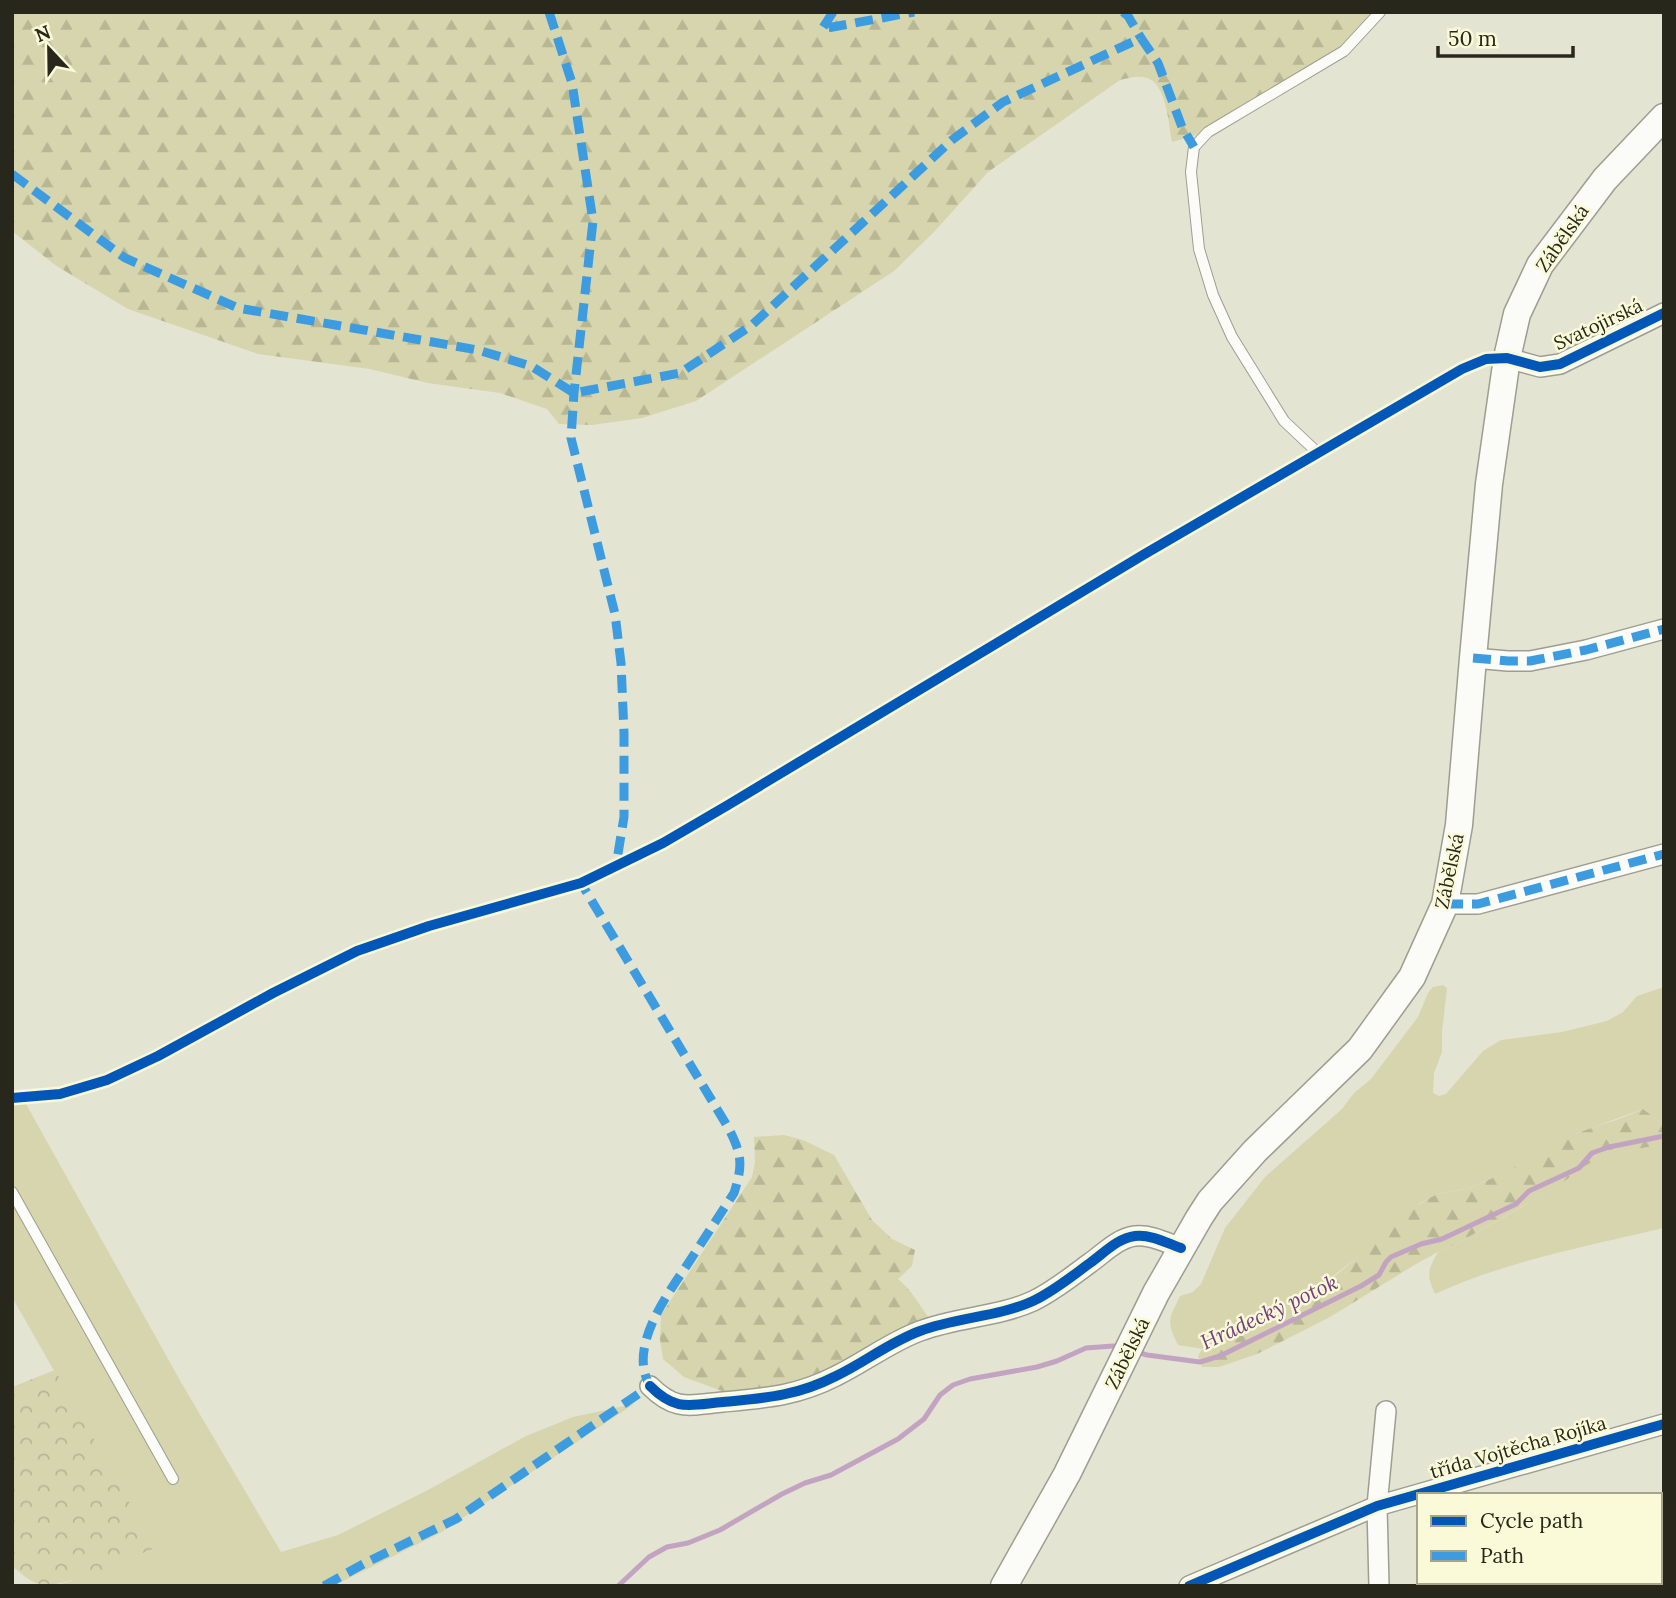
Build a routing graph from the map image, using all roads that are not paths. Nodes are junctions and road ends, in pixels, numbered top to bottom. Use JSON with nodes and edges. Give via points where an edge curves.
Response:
{"nodes":[{"id":1,"x":1380,"y":12,"type":"edge"},
{"id":2,"x":1664,"y":117,"type":"edge"},
{"id":3,"x":1664,"y":313,"type":"edge"},
{"id":4,"x":1507,"y":358,"type":"junction"},
{"id":5,"x":1319,"y":454,"type":"junction"},
{"id":6,"x":1664,"y":629,"type":"edge"},
{"id":7,"x":1473,"y":658,"type":"junction"},
{"id":8,"x":1664,"y":854,"type":"edge"},
{"id":9,"x":1446,"y":904,"type":"junction"},
{"id":10,"x":12,"y":1098,"type":"edge"},
{"id":11,"x":12,"y":1192,"type":"edge"},
{"id":12,"x":1181,"y":1248,"type":"junction"},
{"id":13,"x":650,"y":1386,"type":"dead end"},
{"id":14,"x":1386,"y":1411,"type":"dead end"},
{"id":15,"x":1664,"y":1424,"type":"edge"},
{"id":16,"x":173,"y":1479,"type":"dead end"},
{"id":17,"x":1422,"y":1493,"type":"edge"},
{"id":18,"x":1417,"y":1495,"type":"edge"},
{"id":19,"x":1377,"y":1506,"type":"junction"},
{"id":20,"x":1005,"y":1586,"type":"edge"},
{"id":21,"x":1189,"y":1586,"type":"edge"},
{"id":22,"x":1379,"y":1586,"type":"edge"}],
"edges":[{"from":1,"to":5,"type":"lane","via":[[1344,51],[1208,132],[1194,147],[1191,172],[1199,249],[1213,295],[1232,337],[1284,421]]},
{"from":2,"to":4,"type":"main road","name":"Zábělská","via":[[1605,179],[1540,265],[1517,314]]},
{"from":3,"to":4,"type":"street","name":"Svatojirská","via":[[1560,364],[1540,367]]},
{"from":4,"to":5,"type":"lane","via":[[1486,359],[1462,369]]},
{"from":4,"to":7,"type":"main road","name":"Zábělská","via":[[1489,484]]},
{"from":5,"to":10,"type":"lane","via":[[663,843],[581,883],[357,951],[107,1080],[60,1094]]},
{"from":6,"to":7,"type":"street","via":[[1530,660]]},
{"from":7,"to":9,"type":"main road","name":"Zábělská","via":[[1459,825]]},
{"from":8,"to":9,"type":"street","via":[[1478,904]]},
{"from":9,"to":12,"type":"main road","name":"Zábělská","via":[[1412,977],[1360,1049],[1210,1201]]},
{"from":11,"to":16,"type":"lane"},
{"from":12,"to":13,"type":"street","via":[[1150,1237],[1123,1238],[1032,1301],[920,1331],[809,1389],[781,1396],[679,1405]]},
{"from":12,"to":20,"type":"main road","name":"Zábělská"},
{"from":14,"to":19,"type":"street"},
{"from":15,"to":17,"type":"street","name":"třída Vojtěcha Rojíka"},
{"from":18,"to":19,"type":"street","name":"třída Vojtěcha Rojíka"},
{"from":19,"to":21,"type":"street","name":"třída Vojtěcha Rojíka"},
{"from":19,"to":22,"type":"street"}]}
